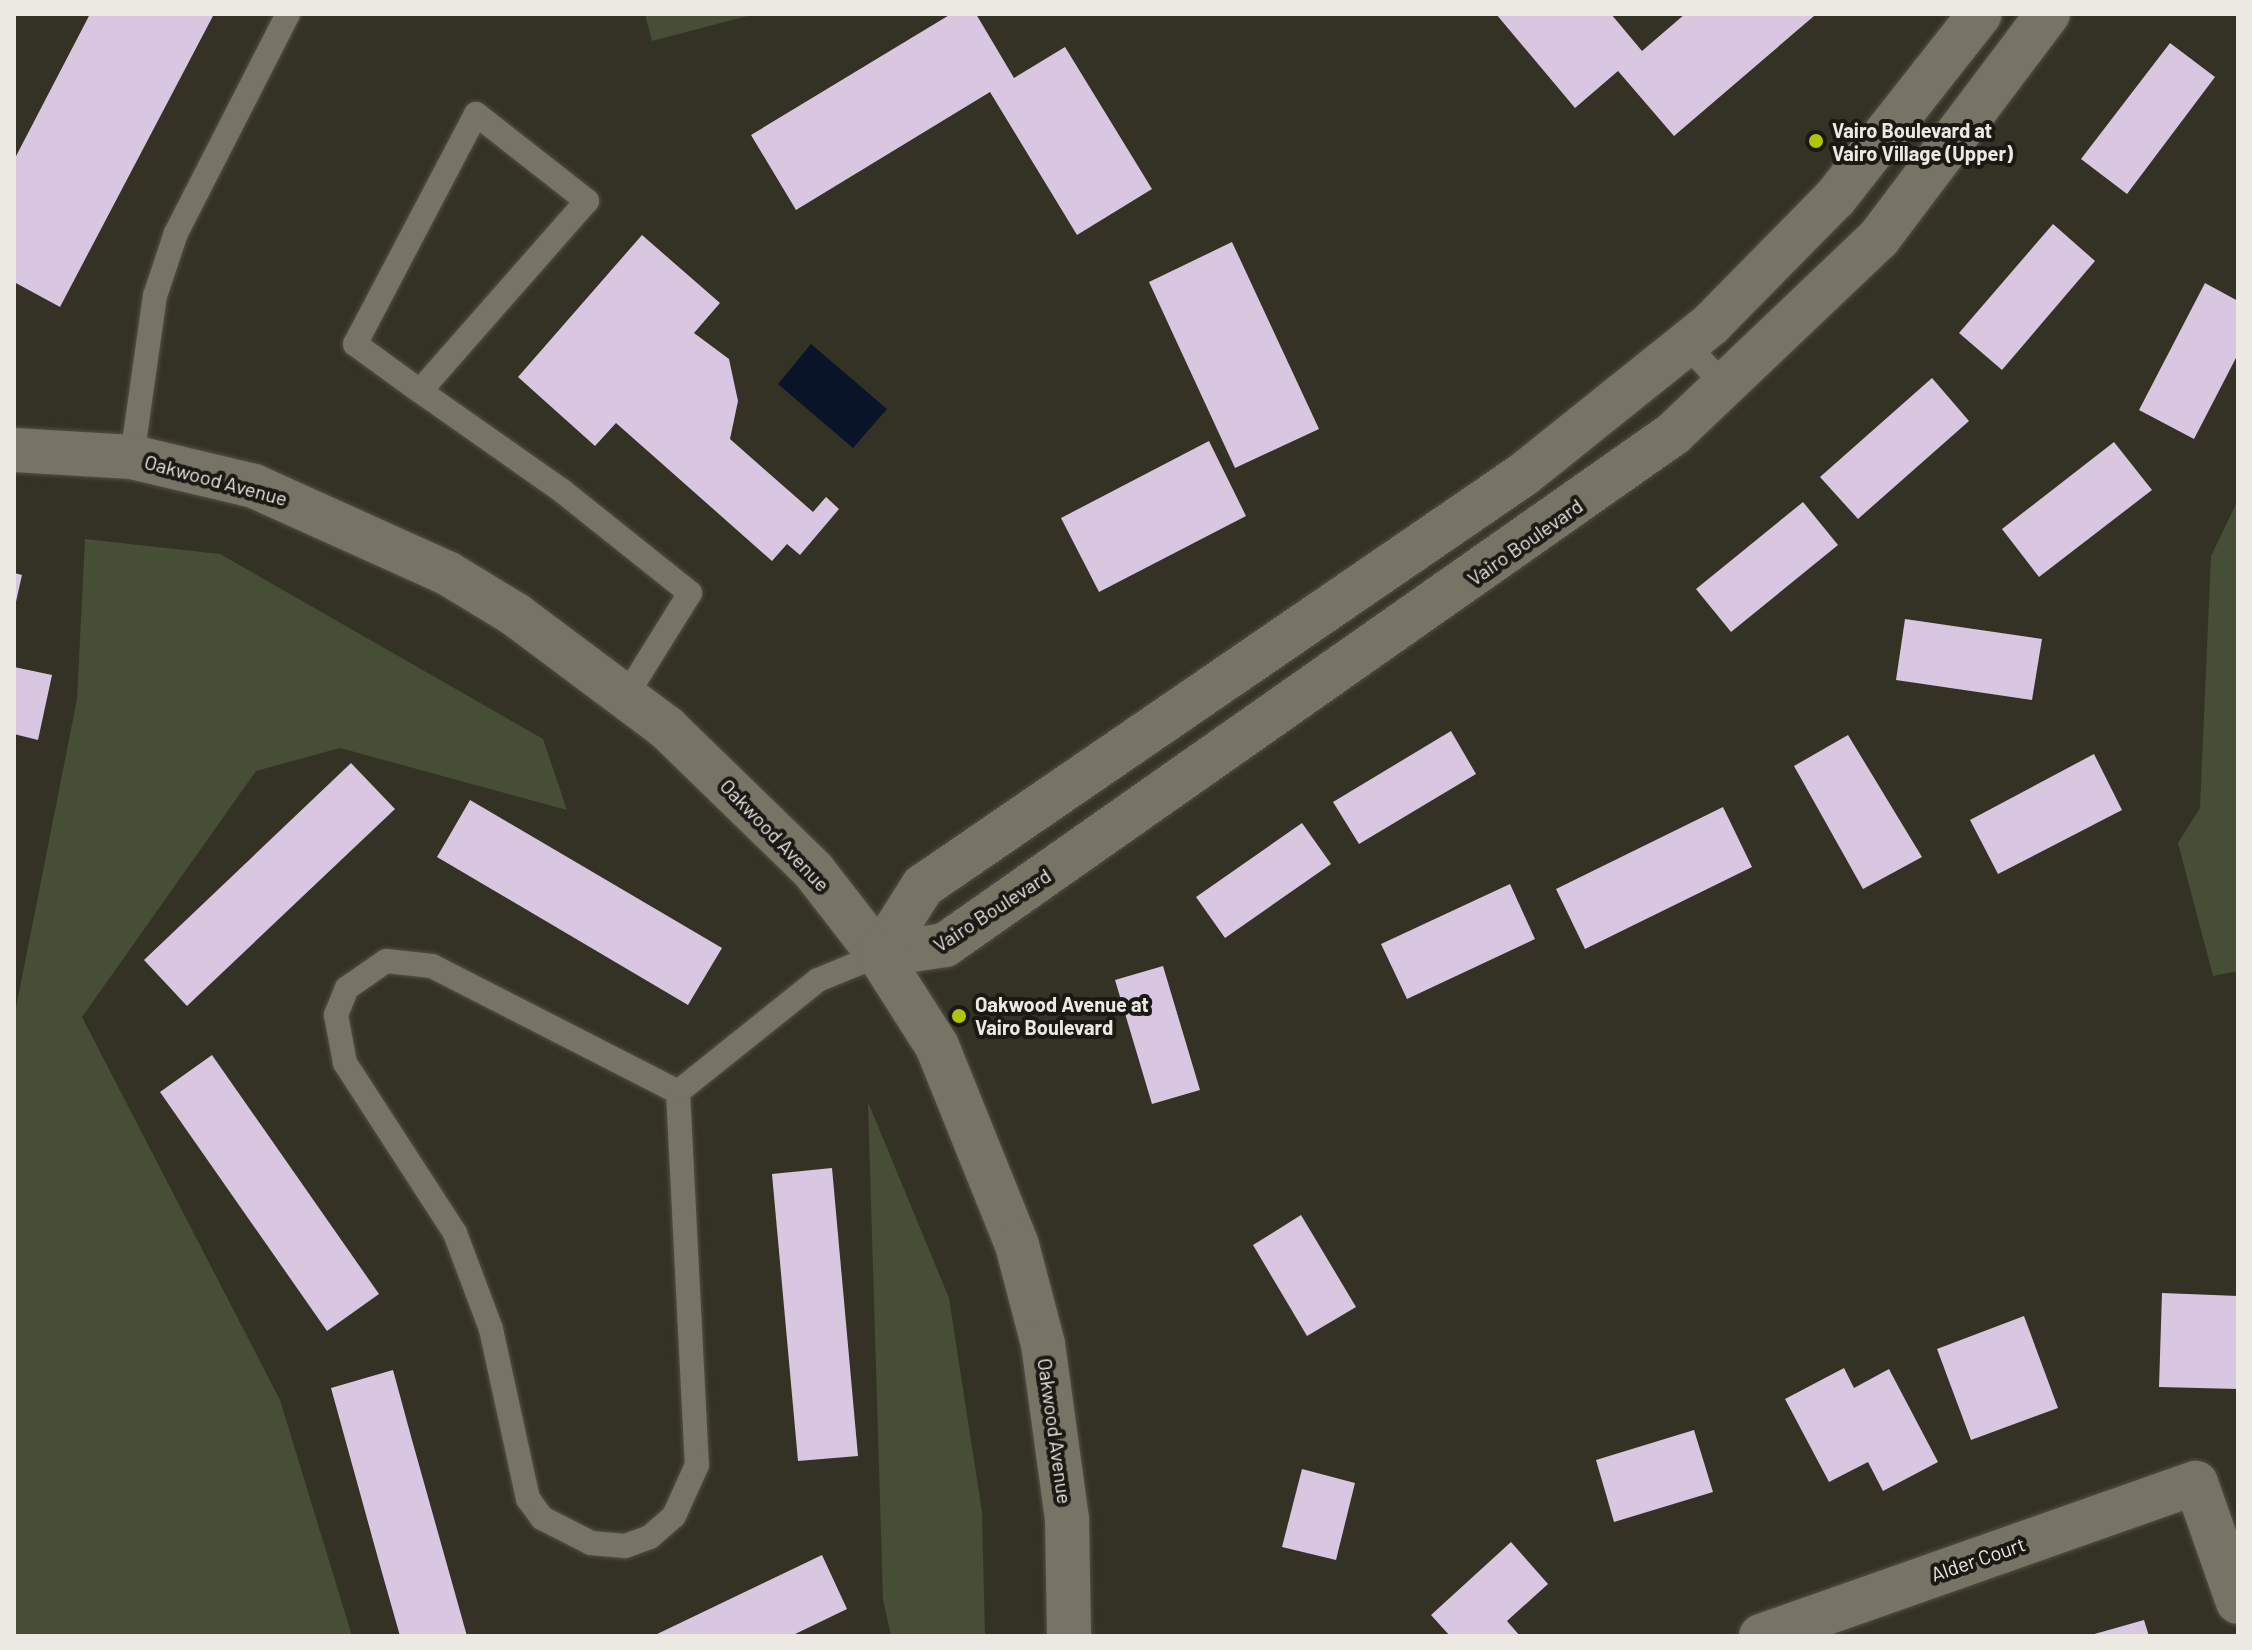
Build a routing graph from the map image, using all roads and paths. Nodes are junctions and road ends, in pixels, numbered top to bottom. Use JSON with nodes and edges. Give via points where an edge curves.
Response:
{"nodes":[{"id":1,"x":288,"y":14,"type":"edge"},
{"id":2,"x":1980,"y":14,"type":"edge"},
{"id":3,"x":2048,"y":14,"type":"edge"},
{"id":4,"x":1686,"y":344,"type":"junction"},
{"id":5,"x":1726,"y":387,"type":"junction"},
{"id":6,"x":420,"y":391,"type":"junction"},
{"id":7,"x":14,"y":450,"type":"edge"},
{"id":8,"x":132,"y":457,"type":"junction"},
{"id":9,"x":1524,"y":474,"type":"junction"},
{"id":10,"x":1558,"y":521,"type":"junction"},
{"id":11,"x":626,"y":696,"type":"junction"},
{"id":12,"x":879,"y":955,"type":"junction"},
{"id":13,"x":678,"y":1092,"type":"junction"},
{"id":14,"x":2238,"y":1602,"type":"edge"},
{"id":15,"x":1069,"y":1636,"type":"edge"},
{"id":16,"x":1761,"y":1636,"type":"edge"}],
"edges":[{"from":1,"to":8,"type":"lane","via":[[176,233],[155,296]]},
{"from":2,"to":4,"type":"street","via":[[1835,198]]},
{"from":3,"to":5,"type":"street","name":"Vairo Boulevard","via":[[1879,238]]},
{"from":4,"to":5,"type":"lane"},
{"from":4,"to":9,"type":"street"},
{"from":5,"to":10,"type":"street","name":"Vairo Boulevard"},
{"from":6,"to":6,"type":"lane","via":[[355,344],[476,114],[587,201]]},
{"from":6,"to":11,"type":"lane","via":[[690,593]]},
{"from":7,"to":8,"type":"street","name":"Oakwood Avenue"},
{"from":8,"to":11,"type":"street","name":"Oakwood Avenue","via":[[254,486],[435,567],[516,615]]},
{"from":9,"to":10,"type":"lane"},
{"from":9,"to":12,"type":"street","via":[[923,886]]},
{"from":10,"to":12,"type":"street","name":"Vairo Boulevard","via":[[945,945]]},
{"from":11,"to":12,"type":"street","name":"Oakwood Avenue","via":[[743,798],[813,870]]},
{"from":12,"to":13,"type":"lane","via":[[818,980]]},
{"from":12,"to":15,"type":"street","name":"Oakwood Avenue","via":[[937,1046],[1017,1245],[1043,1344],[1067,1519]]},
{"from":13,"to":13,"type":"lane","via":[[408,959],[364,971],[336,1015],[345,1063],[455,1233],[491,1329],[528,1499],[542,1518],[591,1543],[625,1546],[650,1537],[674,1516],[697,1465]]},
{"from":14,"to":16,"type":"street","name":"Alder Court","via":[[2196,1483]]}]}
